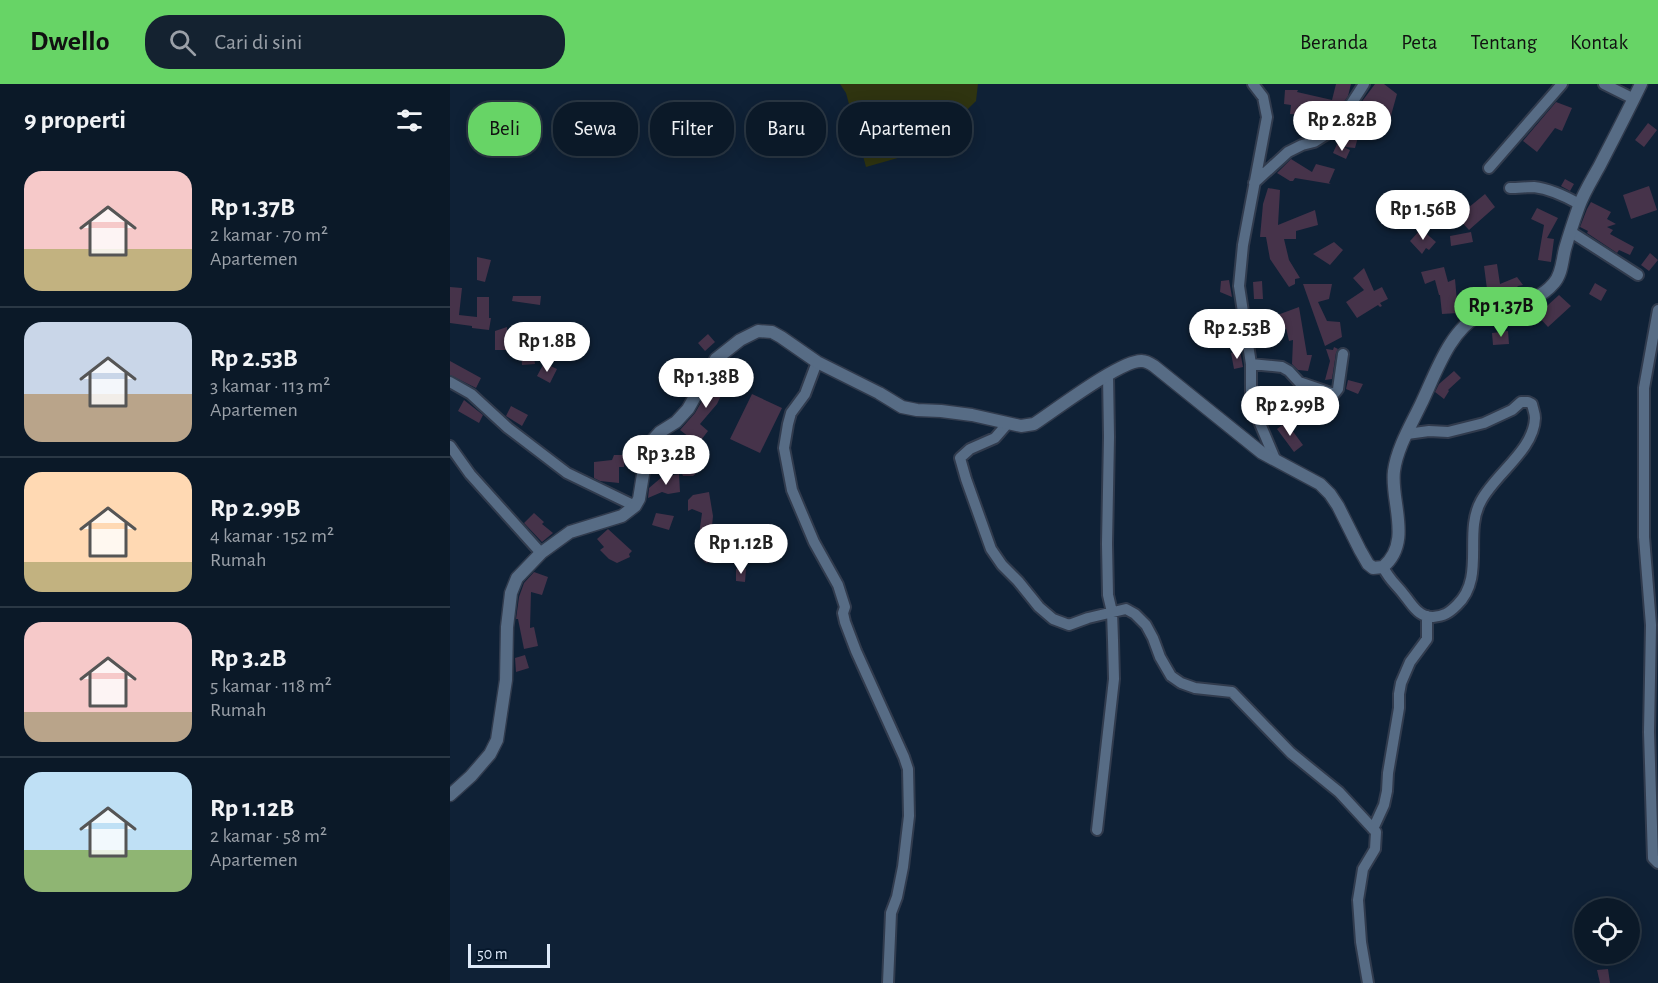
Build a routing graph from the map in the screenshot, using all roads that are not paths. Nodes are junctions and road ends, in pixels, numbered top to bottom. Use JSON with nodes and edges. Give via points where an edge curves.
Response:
{"nodes":[{"id":1,"x":1253,"y":84,"type":"edge"},
{"id":2,"x":1364,"y":84,"type":"edge"},
{"id":3,"x":1562,"y":84,"type":"edge"},
{"id":4,"x":1604,"y":84,"type":"edge"},
{"id":5,"x":1641,"y":84,"type":"edge"},
{"id":6,"x":1634,"y":99,"type":"junction"},
{"id":7,"x":1489,"y":168,"type":"dead end"},
{"id":8,"x":1254,"y":183,"type":"junction"},
{"id":9,"x":1510,"y":188,"type":"dead end"},
{"id":10,"x":1579,"y":204,"type":"junction"},
{"id":11,"x":1571,"y":232,"type":"junction"},
{"id":12,"x":1638,"y":275,"type":"dead end"},
{"id":13,"x":1658,"y":310,"type":"edge"},
{"id":14,"x":1344,"y":354,"type":"dead end"},
{"id":15,"x":817,"y":362,"type":"junction"},
{"id":16,"x":1251,"y":364,"type":"junction"},
{"id":17,"x":1108,"y":375,"type":"junction"},
{"id":18,"x":450,"y":382,"type":"edge"},
{"id":19,"x":1008,"y":423,"type":"junction"},
{"id":20,"x":1407,"y":434,"type":"junction"},
{"id":21,"x":450,"y":446,"type":"edge"},
{"id":22,"x":1275,"y":459,"type":"junction"},
{"id":23,"x":635,"y":506,"type":"junction"},
{"id":24,"x":541,"y":553,"type":"junction"},
{"id":25,"x":1383,"y":567,"type":"junction"},
{"id":26,"x":1112,"y":612,"type":"junction"},
{"id":27,"x":1427,"y":616,"type":"junction"},
{"id":28,"x":450,"y":795,"type":"edge"},
{"id":29,"x":1373,"y":829,"type":"junction"},
{"id":30,"x":1097,"y":830,"type":"dead end"},
{"id":31,"x":1658,"y":863,"type":"edge"},
{"id":32,"x":888,"y":983,"type":"edge"},
{"id":33,"x":1368,"y":983,"type":"edge"}],
"edges":[{"from":1,"to":8,"type":"street","via":[[1263,98],[1268,117]]},
{"from":2,"to":8,"type":"street","via":[[1335,129],[1288,152]]},
{"from":3,"to":7,"type":"street"},
{"from":4,"to":6,"type":"street"},
{"from":5,"to":6,"type":"street"},
{"from":6,"to":10,"type":"street"},
{"from":8,"to":16,"type":"street","via":[[1239,286]]},
{"from":9,"to":10,"type":"street","via":[[1548,189]]},
{"from":10,"to":11,"type":"street"},
{"from":11,"to":12,"type":"street"},
{"from":11,"to":20,"type":"street","via":[[1559,276],[1548,289],[1534,299],[1478,315],[1451,342]]},
{"from":13,"to":31,"type":"street","via":[[1644,388],[1644,537],[1651,626],[1649,732],[1653,858]]},
{"from":14,"to":16,"type":"street","via":[[1334,394],[1299,382],[1282,367]]},
{"from":15,"to":19,"type":"street","via":[[902,406]]},
{"from":15,"to":23,"type":"street","via":[[772,332],[758,331],[717,358],[688,409],[650,443]]},
{"from":15,"to":32,"type":"street","via":[[788,424],[784,448],[792,490],[838,585],[845,622],[908,769],[909,816],[903,867],[891,913]]},
{"from":16,"to":22,"type":"street","via":[[1251,398]]},
{"from":17,"to":19,"type":"street","via":[[1034,424]]},
{"from":17,"to":22,"type":"street","via":[[1132,362],[1155,366],[1262,453]]},
{"from":17,"to":26,"type":"street","via":[[1107,544]]},
{"from":18,"to":23,"type":"street","via":[[471,394],[567,473]]},
{"from":19,"to":26,"type":"street","via":[[995,438],[960,458],[991,549],[1053,619],[1069,625]]},
{"from":20,"to":25,"type":"street","via":[[1393,473],[1399,533],[1391,558]]},
{"from":20,"to":27,"type":"street","via":[[1448,432],[1478,425],[1521,402],[1532,404],[1535,416],[1528,441],[1490,486],[1475,513],[1474,565],[1467,592],[1450,612]]},
{"from":21,"to":24,"type":"street"},
{"from":22,"to":25,"type":"street","via":[[1320,484],[1330,494],[1368,564]]},
{"from":23,"to":24,"type":"street","via":[[622,516],[570,532]]},
{"from":24,"to":28,"type":"street","via":[[517,578],[511,593],[506,680],[497,740],[490,754]]},
{"from":25,"to":27,"type":"street","via":[[1411,604]]},
{"from":26,"to":29,"type":"street","via":[[1126,609],[1136,614],[1146,625],[1165,667],[1181,683],[1232,692],[1290,753],[1339,792]]},
{"from":26,"to":30,"type":"street","via":[[1114,679]]},
{"from":27,"to":29,"type":"street","via":[[1427,639],[1410,662],[1399,694],[1387,792]]},
{"from":29,"to":33,"type":"street","via":[[1375,849],[1363,869],[1358,900]]}]}
